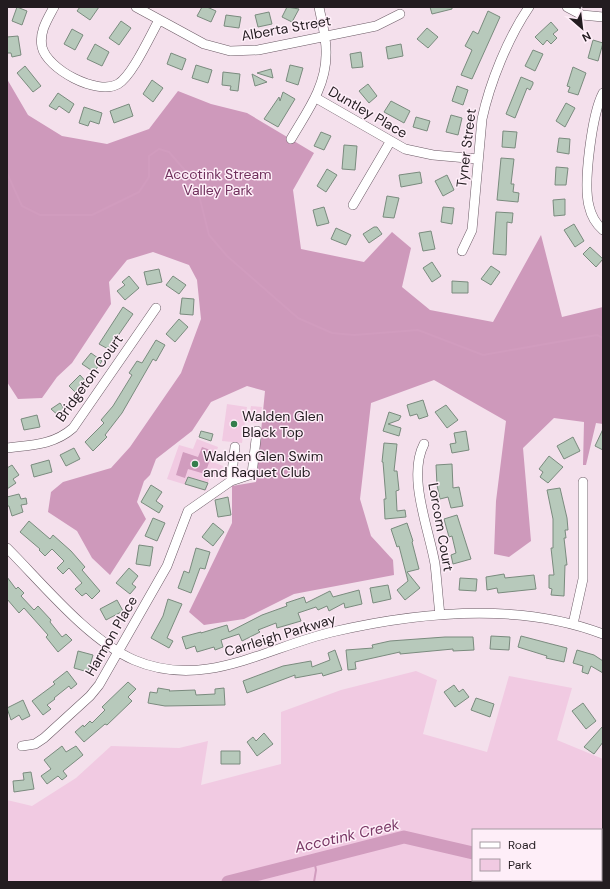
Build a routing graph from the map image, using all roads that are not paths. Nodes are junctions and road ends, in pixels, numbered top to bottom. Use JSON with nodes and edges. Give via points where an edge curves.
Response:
{"nodes":[{"id":1,"x":54,"y":7,"type":"edge"},
{"id":2,"x":136,"y":7,"type":"edge"},
{"id":3,"x":318,"y":7,"type":"edge"},
{"id":4,"x":529,"y":7,"type":"edge"},
{"id":5,"x":566,"y":7,"type":"edge"},
{"id":6,"x":400,"y":14,"type":"dead end"},
{"id":7,"x":603,"y":17,"type":"edge"},
{"id":8,"x":160,"y":20,"type":"junction"},
{"id":9,"x":324,"y":36,"type":"junction"},
{"id":10,"x":603,"y":93,"type":"edge"},
{"id":11,"x":316,"y":98,"type":"junction"},
{"id":12,"x":291,"y":139,"type":"dead end"},
{"id":13,"x":390,"y":142,"type":"junction"},
{"id":14,"x":478,"y":159,"type":"junction"},
{"id":15,"x":353,"y":205,"type":"dead end"},
{"id":16,"x":603,"y":230,"type":"edge"},
{"id":17,"x":462,"y":252,"type":"dead end"},
{"id":18,"x":156,"y":308,"type":"dead end"},
{"id":19,"x":257,"y":431,"type":"dead end"},
{"id":20,"x":424,"y":444,"type":"dead end"},
{"id":21,"x":235,"y":447,"type":"dead end"},
{"id":22,"x":7,"y":448,"type":"edge"},
{"id":23,"x":231,"y":480,"type":"junction"},
{"id":24,"x":583,"y":482,"type":"dead end"},
{"id":25,"x":7,"y":548,"type":"edge"},
{"id":26,"x":440,"y":615,"type":"junction"},
{"id":27,"x":574,"y":624,"type":"junction"},
{"id":28,"x":603,"y":634,"type":"edge"},
{"id":29,"x":118,"y":652,"type":"junction"},
{"id":30,"x":22,"y":746,"type":"dead end"}],
"edges":[{"from":1,"to":8,"type":"street","via":[[42,32],[42,47],[46,58],[82,82],[100,88],[118,84],[128,76]]},
{"from":2,"to":8,"type":"street","name":"Alberta Street"},
{"from":3,"to":9,"type":"street"},
{"from":4,"to":14,"type":"street","name":"Tyner Street","via":[[516,30],[485,104]]},
{"from":5,"to":7,"type":"street","via":[[582,15]]},
{"from":6,"to":9,"type":"street","name":"Alberta Street","via":[[376,26]]},
{"from":8,"to":9,"type":"street","name":"Alberta Street","via":[[204,44],[230,51],[258,50]]},
{"from":9,"to":11,"type":"street","via":[[326,62]]},
{"from":10,"to":16,"type":"street","via":[[594,116],[587,195],[591,213]]},
{"from":11,"to":12,"type":"street"},
{"from":11,"to":13,"type":"street","name":"Duntley Place"},
{"from":13,"to":14,"type":"street","name":"Duntley Place","via":[[420,153]]},
{"from":13,"to":15,"type":"street"},
{"from":14,"to":17,"type":"street","name":"Tyner Street","via":[[472,230]]},
{"from":18,"to":22,"type":"street","name":"Bridgeton Court","via":[[73,428],[51,442]]},
{"from":19,"to":23,"type":"street","via":[[252,474]]},
{"from":20,"to":26,"type":"street","name":"Lorcom Court","via":[[419,453],[417,468],[434,562]]},
{"from":21,"to":23,"type":"street"},
{"from":23,"to":29,"type":"street","name":"Harmon Place","via":[[188,511],[167,566]]},
{"from":24,"to":27,"type":"street","via":[[583,579]]},
{"from":25,"to":29,"type":"street","name":"Carrleigh Parkway","via":[[86,628]]},
{"from":26,"to":27,"type":"street","name":"Carrleigh Parkway","via":[[522,615]]},
{"from":26,"to":29,"type":"street","name":"Carrleigh Parkway","via":[[333,632],[207,670],[160,668]]},
{"from":27,"to":28,"type":"street","name":"Carrleigh Parkway"},
{"from":29,"to":30,"type":"street","name":"Harmon Place","via":[[90,696],[44,738],[35,744]]}]}
